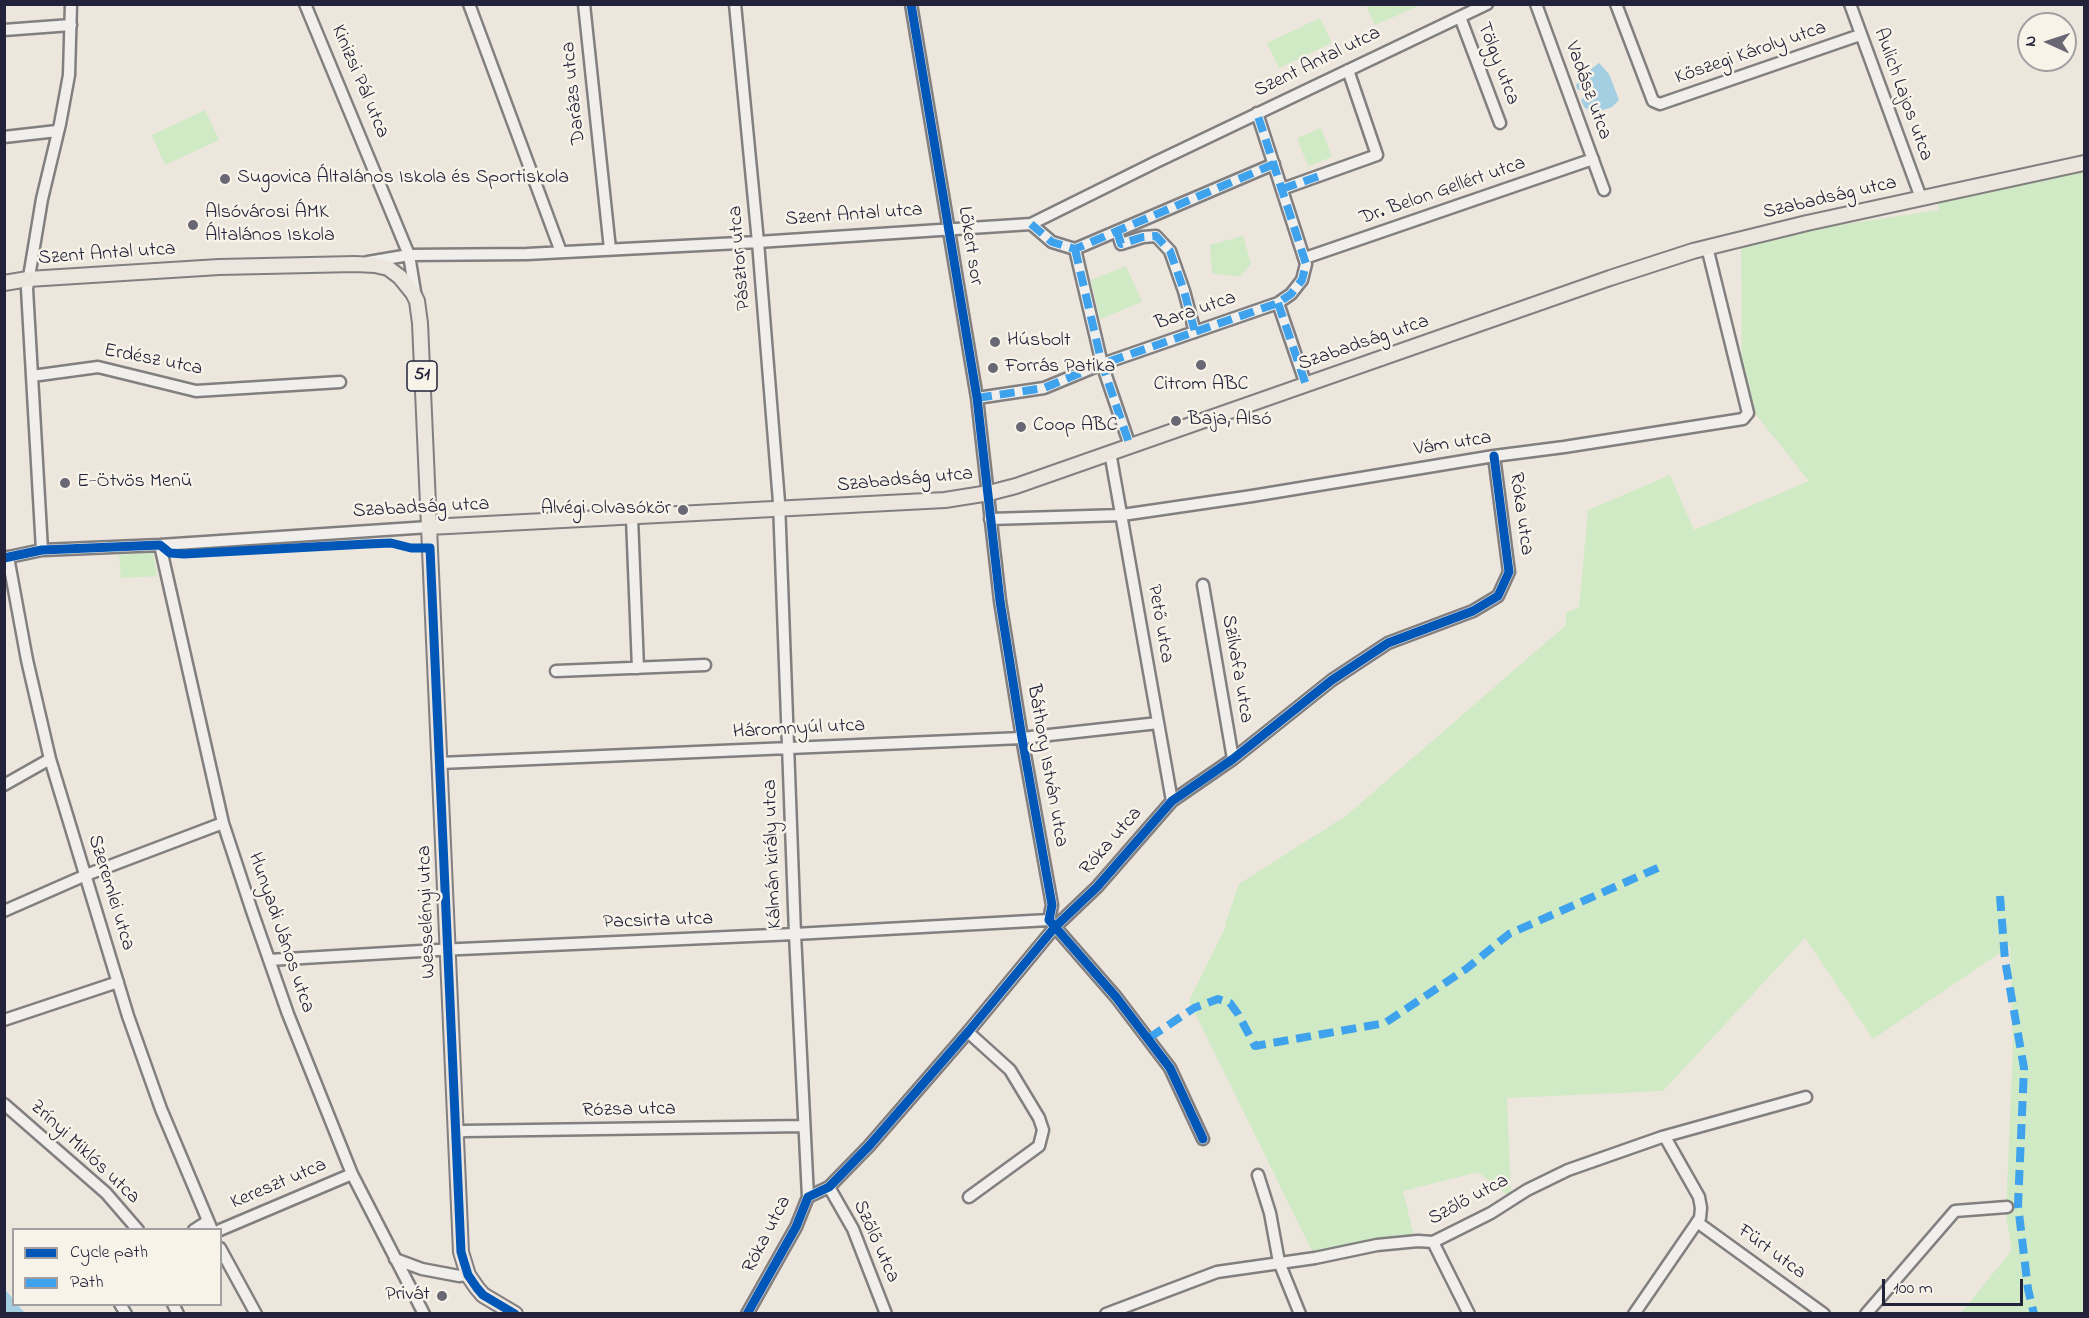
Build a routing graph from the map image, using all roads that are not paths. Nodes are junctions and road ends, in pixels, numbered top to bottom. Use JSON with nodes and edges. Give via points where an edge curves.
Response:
{"nodes":[{"id":1,"x":71,"y":4,"type":"edge"},
{"id":2,"x":305,"y":4,"type":"edge"},
{"id":3,"x":469,"y":4,"type":"edge"},
{"id":4,"x":584,"y":4,"type":"edge"},
{"id":5,"x":735,"y":4,"type":"edge"},
{"id":6,"x":910,"y":4,"type":"edge"},
{"id":7,"x":1487,"y":4,"type":"edge"},
{"id":8,"x":1536,"y":4,"type":"edge"},
{"id":9,"x":1616,"y":4,"type":"edge"},
{"id":10,"x":1850,"y":4,"type":"edge"},
{"id":11,"x":1460,"y":17,"type":"junction"},
{"id":12,"x":71,"y":25,"type":"junction"},
{"id":13,"x":4,"y":30,"type":"edge"},
{"id":14,"x":1860,"y":35,"type":"junction"},
{"id":15,"x":1348,"y":70,"type":"junction"},
{"id":16,"x":1257,"y":113,"type":"junction"},
{"id":17,"x":1500,"y":123,"type":"dead end"},
{"id":18,"x":57,"y":131,"type":"junction"},
{"id":19,"x":4,"y":137,"type":"edge"},
{"id":20,"x":1593,"y":159,"type":"junction"},
{"id":21,"x":2085,"y":163,"type":"edge"},
{"id":22,"x":1274,"y":164,"type":"junction"},
{"id":23,"x":1282,"y":189,"type":"junction"},
{"id":24,"x":1604,"y":190,"type":"dead end"},
{"id":25,"x":1921,"y":198,"type":"junction"},
{"id":26,"x":1031,"y":224,"type":"junction"},
{"id":27,"x":948,"y":229,"type":"junction"},
{"id":28,"x":1118,"y":231,"type":"junction"},
{"id":29,"x":758,"y":242,"type":"junction"},
{"id":30,"x":1707,"y":247,"type":"junction"},
{"id":31,"x":610,"y":249,"type":"junction"},
{"id":32,"x":1075,"y":249,"type":"junction"},
{"id":33,"x":561,"y":252,"type":"junction"},
{"id":34,"x":410,"y":255,"type":"junction"},
{"id":35,"x":1305,"y":258,"type":"junction"},
{"id":36,"x":355,"y":264,"type":"junction"},
{"id":37,"x":28,"y":279,"type":"junction"},
{"id":38,"x":4,"y":283,"type":"edge"},
{"id":39,"x":417,"y":301,"type":"junction"},
{"id":40,"x":1278,"y":303,"type":"junction"},
{"id":41,"x":1195,"y":332,"type":"junction"},
{"id":42,"x":1102,"y":364,"type":"junction"},
{"id":43,"x":32,"y":376,"type":"junction"},
{"id":44,"x":340,"y":382,"type":"dead end"},
{"id":45,"x":1306,"y":385,"type":"junction"},
{"id":46,"x":976,"y":398,"type":"junction"},
{"id":47,"x":1130,"y":446,"type":"junction"},
{"id":48,"x":1110,"y":453,"type":"junction"},
{"id":49,"x":1494,"y":456,"type":"junction"},
{"id":50,"x":989,"y":493,"type":"junction"},
{"id":51,"x":778,"y":509,"type":"junction"},
{"id":52,"x":1122,"y":515,"type":"junction"},
{"id":53,"x":632,"y":518,"type":"junction"},
{"id":54,"x":990,"y":519,"type":"junction"},
{"id":55,"x":429,"y":527,"type":"junction"},
{"id":56,"x":160,"y":545,"type":"junction"},
{"id":57,"x":42,"y":550,"type":"junction"},
{"id":58,"x":6,"y":557,"type":"edge"},
{"id":59,"x":1203,"y":585,"type":"dead end"},
{"id":60,"x":705,"y":665,"type":"dead end"},
{"id":61,"x":638,"y":668,"type":"junction"},
{"id":62,"x":556,"y":670,"type":"dead end"},
{"id":63,"x":1158,"y":723,"type":"junction"},
{"id":64,"x":1022,"y":738,"type":"junction"},
{"id":65,"x":788,"y":749,"type":"junction"},
{"id":66,"x":50,"y":759,"type":"junction"},
{"id":67,"x":1233,"y":759,"type":"junction"},
{"id":68,"x":441,"y":763,"type":"junction"},
{"id":69,"x":4,"y":785,"type":"edge"},
{"id":70,"x":1172,"y":801,"type":"junction"},
{"id":71,"x":223,"y":823,"type":"junction"},
{"id":72,"x":86,"y":875,"type":"junction"},
{"id":73,"x":4,"y":911,"type":"edge"},
{"id":74,"x":1052,"y":924,"type":"junction"},
{"id":75,"x":795,"y":934,"type":"junction"},
{"id":76,"x":448,"y":949,"type":"junction"},
{"id":77,"x":269,"y":960,"type":"junction"},
{"id":78,"x":118,"y":982,"type":"junction"},
{"id":79,"x":4,"y":1020,"type":"edge"},
{"id":80,"x":968,"y":1032,"type":"junction"},
{"id":81,"x":1806,"y":1097,"type":"dead end"},
{"id":82,"x":4,"y":1104,"type":"edge"},
{"id":83,"x":804,"y":1126,"type":"junction"},
{"id":84,"x":455,"y":1133,"type":"junction"},
{"id":85,"x":1665,"y":1137,"type":"junction"},
{"id":86,"x":1203,"y":1139,"type":"dead end"},
{"id":87,"x":352,"y":1174,"type":"junction"},
{"id":88,"x":1258,"y":1175,"type":"dead end"},
{"id":89,"x":829,"y":1187,"type":"junction"},
{"id":90,"x":808,"y":1197,"type":"junction"},
{"id":91,"x":969,"y":1197,"type":"dead end"},
{"id":92,"x":2007,"y":1207,"type":"dead end"},
{"id":93,"x":1697,"y":1222,"type":"junction"},
{"id":94,"x":210,"y":1225,"type":"edge"},
{"id":95,"x":136,"y":1228,"type":"edge"},
{"id":96,"x":222,"y":1229,"type":"edge"},
{"id":97,"x":1433,"y":1242,"type":"junction"},
{"id":98,"x":222,"y":1252,"type":"edge"},
{"id":99,"x":395,"y":1259,"type":"junction"},
{"id":100,"x":1279,"y":1262,"type":"junction"},
{"id":101,"x":468,"y":1275,"type":"junction"},
{"id":102,"x":256,"y":1314,"type":"edge"},
{"id":103,"x":423,"y":1314,"type":"edge"},
{"id":104,"x":514,"y":1314,"type":"edge"},
{"id":105,"x":747,"y":1314,"type":"edge"},
{"id":106,"x":886,"y":1314,"type":"edge"},
{"id":107,"x":1106,"y":1314,"type":"edge"},
{"id":108,"x":1300,"y":1314,"type":"edge"},
{"id":109,"x":1468,"y":1314,"type":"edge"},
{"id":110,"x":1634,"y":1314,"type":"edge"},
{"id":111,"x":1824,"y":1314,"type":"edge"},
{"id":112,"x":1866,"y":1314,"type":"edge"}],
"edges":[{"from":1,"to":12,"type":"street"},
{"from":2,"to":34,"type":"street","name":"Kinizsi Pál utca"},
{"from":3,"to":33,"type":"street"},
{"from":4,"to":31,"type":"street","name":"Darázs utca"},
{"from":5,"to":29,"type":"street","name":"Pásztor utca"},
{"from":6,"to":27,"type":"street","name":"Lőkert sor"},
{"from":7,"to":11,"type":"street","name":"Szent Antal utca"},
{"from":8,"to":20,"type":"street","name":"Vadász utca"},
{"from":9,"to":14,"type":"street","name":"Kőszegi Károly utca","via":[[1653,101],[1660,104]]},
{"from":10,"to":14,"type":"street","name":"Aulich Lajos utca"},
{"from":11,"to":15,"type":"street","name":"Szent Antal utca"},
{"from":11,"to":17,"type":"street","name":"Tölgy utca"},
{"from":12,"to":13,"type":"street"},
{"from":12,"to":18,"type":"street","via":[[69,75]]},
{"from":14,"to":25,"type":"street","name":"Aulich Lajos utca"},
{"from":15,"to":16,"type":"street","name":"Szent Antal utca"},
{"from":15,"to":23,"type":"street","via":[[1377,155]]},
{"from":16,"to":22,"type":"street"},
{"from":16,"to":26,"type":"street","name":"Szent Antal utca"},
{"from":18,"to":19,"type":"street"},
{"from":18,"to":37,"type":"street"},
{"from":20,"to":24,"type":"street","name":"Vadász utca"},
{"from":20,"to":35,"type":"street","name":"Dr. Belon Gellért utca"},
{"from":21,"to":25,"type":"main road","name":"Szabadság utca"},
{"from":22,"to":23,"type":"street"},
{"from":22,"to":28,"type":"street"},
{"from":23,"to":35,"type":"street"},
{"from":25,"to":30,"type":"main road","name":"Szabadság utca"},
{"from":26,"to":27,"type":"street","name":"Szent Antal utca"},
{"from":26,"to":32,"type":"street","via":[[1052,242]]},
{"from":27,"to":29,"type":"street","name":"Szent Antal utca"},
{"from":27,"to":46,"type":"street","name":"Lőkert sor"},
{"from":28,"to":32,"type":"street"},
{"from":28,"to":41,"type":"street","via":[[1121,244],[1156,236],[1170,250]]},
{"from":29,"to":31,"type":"street","name":"Szent Antal utca"},
{"from":29,"to":51,"type":"street","name":"Pásztor utca"},
{"from":30,"to":45,"type":"main road","name":"Szabadság utca"},
{"from":30,"to":49,"type":"street","name":"Vám utca","via":[[1748,413],[1743,418]]},
{"from":31,"to":33,"type":"street","name":"Szent Antal utca"},
{"from":32,"to":42,"type":"street"},
{"from":33,"to":34,"type":"street","name":"Szent Antal utca"},
{"from":34,"to":36,"type":"street","name":"Szent Antal utca"},
{"from":34,"to":39,"type":"street","name":"Kinizsi Pál utca"},
{"from":35,"to":40,"type":"street","name":"Bara utca","via":[[1302,280]]},
{"from":36,"to":37,"type":"main road","name":"Szent Antal utca","number":"51","via":[[219,267]]},
{"from":36,"to":39,"type":"main road","name":"Szent Antal utca","number":"51","via":[[375,265],[394,272],[408,284]]},
{"from":37,"to":38,"type":"main road","name":"Szent Antal utca","number":"51"},
{"from":37,"to":43,"type":"street"},
{"from":39,"to":55,"type":"main road","name":"Kinizsi Pál utca","number":"51"},
{"from":40,"to":41,"type":"street","name":"Bara utca"},
{"from":40,"to":45,"type":"street"},
{"from":41,"to":42,"type":"street","name":"Bara utca"},
{"from":42,"to":46,"type":"street","name":"Bara utca","via":[[1044,388]]},
{"from":42,"to":47,"type":"street"},
{"from":43,"to":44,"type":"street","name":"Erdész utca","via":[[98,367],[196,391]]},
{"from":43,"to":57,"type":"street"},
{"from":45,"to":47,"type":"main road","name":"Szabadság utca"},
{"from":46,"to":50,"type":"street","name":"Lőkert sor"},
{"from":47,"to":48,"type":"main road","name":"Szabadság utca"},
{"from":48,"to":50,"type":"main road","name":"Szabadság utca"},
{"from":48,"to":52,"type":"street","name":"Pető utca"},
{"from":49,"to":52,"type":"street","name":"Vám utca"},
{"from":49,"to":67,"type":"street","name":"Róka utca","via":[[1509,572],[1498,596],[1473,611],[1388,643],[1332,680]]},
{"from":50,"to":51,"type":"main road","name":"Szabadság utca","via":[[945,500]]},
{"from":50,"to":54,"type":"street","name":"Báthory István utca"},
{"from":51,"to":53,"type":"main road","name":"Szabadság utca"},
{"from":51,"to":65,"type":"street","name":"Kálmán király utca"},
{"from":52,"to":54,"type":"street","name":"Vám utca"},
{"from":52,"to":63,"type":"street","name":"Pető utca"},
{"from":53,"to":55,"type":"main road","name":"Szabadság utca"},
{"from":53,"to":61,"type":"street"},
{"from":54,"to":64,"type":"street","name":"Báthory István utca"},
{"from":55,"to":56,"type":"street","name":"Szabadság utca"},
{"from":55,"to":68,"type":"main road","name":"Wesselényi utca","number":"51"},
{"from":56,"to":57,"type":"street","name":"Szabadság utca"},
{"from":56,"to":71,"type":"street","name":"Hunyadi János utca"},
{"from":57,"to":58,"type":"street","name":"Szabadság utca"},
{"from":58,"to":66,"type":"street","name":"Szeremlei utca"},
{"from":59,"to":67,"type":"street","name":"Szilvafa utca"},
{"from":60,"to":61,"type":"street"},
{"from":61,"to":62,"type":"street"},
{"from":63,"to":64,"type":"street","name":"Háromnyúl utca"},
{"from":63,"to":70,"type":"street","name":"Pető utca"},
{"from":64,"to":65,"type":"street","name":"Háromnyúl utca"},
{"from":64,"to":74,"type":"street","name":"Báthory István utca","via":[[1052,905]]},
{"from":65,"to":68,"type":"street","name":"Háromnyúl utca"},
{"from":65,"to":75,"type":"street","name":"Kálmán király utca"},
{"from":66,"to":69,"type":"street"},
{"from":66,"to":72,"type":"street","name":"Szeremlei utca"},
{"from":67,"to":70,"type":"street","name":"Róka utca"},
{"from":68,"to":76,"type":"main road","name":"Wesselényi utca","number":"51"},
{"from":70,"to":74,"type":"street","name":"Róka utca","via":[[1097,887]]},
{"from":71,"to":72,"type":"street"},
{"from":71,"to":77,"type":"street","name":"Hunyadi János utca"},
{"from":72,"to":73,"type":"street"},
{"from":72,"to":78,"type":"street","name":"Szeremlei utca"},
{"from":74,"to":75,"type":"street","name":"Pacsirta utca"},
{"from":74,"to":80,"type":"street","name":"Róka utca"},
{"from":74,"to":86,"type":"street","via":[[1116,997],[1170,1068]]},
{"from":75,"to":76,"type":"street","name":"Pacsirta utca"},
{"from":75,"to":83,"type":"street","name":"Kálmán király utca"},
{"from":76,"to":77,"type":"street","name":"Pacsirta utca"},
{"from":76,"to":84,"type":"main road","name":"Wesselényi utca","number":"51"},
{"from":77,"to":87,"type":"street","name":"Hunyadi János utca"},
{"from":78,"to":79,"type":"street"},
{"from":78,"to":94,"type":"street","name":"Szeremlei utca","via":[[161,1108]]},
{"from":80,"to":89,"type":"street","name":"Róka utca"},
{"from":80,"to":91,"type":"street","via":[[1010,1070],[1043,1130],[1039,1146]]},
{"from":81,"to":85,"type":"street","name":"Szőlő utca"},
{"from":82,"to":95,"type":"street","name":"Zrínyi Miklós utca","via":[[106,1193]]},
{"from":83,"to":84,"type":"street","name":"Rózsa utca"},
{"from":83,"to":90,"type":"street","name":"Kálmán király utca"},
{"from":84,"to":101,"type":"main road","name":"Wesselényi utca","number":"51","via":[[461,1252]]},
{"from":85,"to":93,"type":"street","via":[[1699,1197]]},
{"from":85,"to":97,"type":"street","name":"Szőlő utca","via":[[1568,1170]]},
{"from":87,"to":96,"type":"street","name":"Kereszt utca"},
{"from":87,"to":99,"type":"street","name":"Hunyadi János utca"},
{"from":88,"to":100,"type":"street"},
{"from":89,"to":90,"type":"street","name":"Róka utca"},
{"from":89,"to":106,"type":"street","name":"Szőlő utca","via":[[853,1229]]},
{"from":90,"to":105,"type":"street","name":"Róka utca","via":[[796,1227]]},
{"from":92,"to":112,"type":"street","via":[[1955,1210]]},
{"from":93,"to":110,"type":"street"},
{"from":93,"to":111,"type":"street","name":"Fürt utca"},
{"from":97,"to":100,"type":"street","name":"Szőlő utca","via":[[1377,1245]]},
{"from":97,"to":109,"type":"street"},
{"from":98,"to":102,"type":"street"},
{"from":99,"to":101,"type":"street","via":[[422,1269]]},
{"from":99,"to":103,"type":"street","name":"Hunyadi János utca"},
{"from":100,"to":107,"type":"street","name":"Szőlő utca","via":[[1217,1272]]},
{"from":100,"to":108,"type":"street"},
{"from":101,"to":104,"type":"main road","number":"51","via":[[483,1295]]}]}
